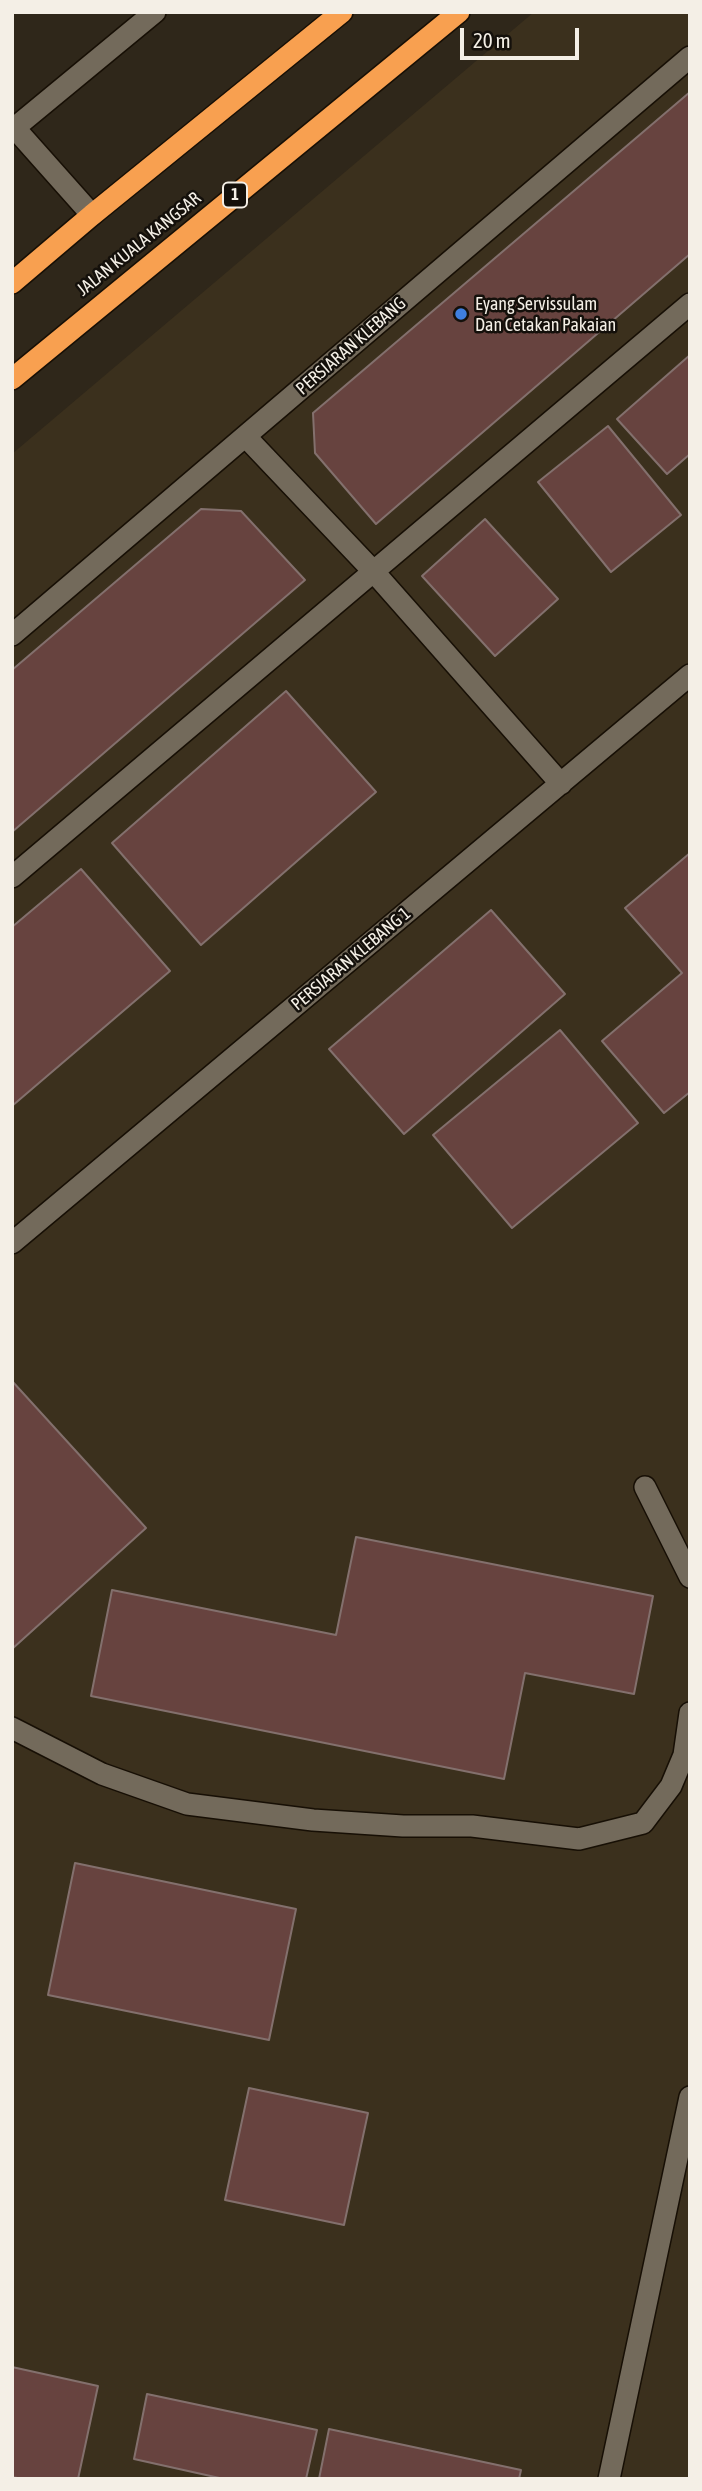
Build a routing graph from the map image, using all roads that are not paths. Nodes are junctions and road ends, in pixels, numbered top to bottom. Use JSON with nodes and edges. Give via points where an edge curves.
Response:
{"nodes":[{"id":1,"x":155,"y":12,"type":"edge"},
{"id":2,"x":342,"y":12,"type":"edge"},
{"id":3,"x":459,"y":12,"type":"edge"},
{"id":4,"x":690,"y":57,"type":"edge"},
{"id":5,"x":13,"y":128,"type":"edge"},
{"id":6,"x":92,"y":215,"type":"junction"},
{"id":7,"x":12,"y":283,"type":"edge"},
{"id":8,"x":690,"y":304,"type":"edge"},
{"id":9,"x":12,"y":379,"type":"edge"},
{"id":10,"x":246,"y":436,"type":"junction"},
{"id":11,"x":374,"y":572,"type":"junction"},
{"id":12,"x":12,"y":635,"type":"edge"},
{"id":13,"x":690,"y":675,"type":"edge"},
{"id":14,"x":561,"y":784,"type":"junction"},
{"id":15,"x":12,"y":877,"type":"edge"},
{"id":16,"x":12,"y":1243,"type":"edge"},
{"id":17,"x":646,"y":1487,"type":"dead end"},
{"id":18,"x":690,"y":1577,"type":"edge"},
{"id":19,"x":690,"y":1713,"type":"edge"},
{"id":20,"x":12,"y":1728,"type":"edge"},
{"id":21,"x":690,"y":2097,"type":"edge"},
{"id":22,"x":609,"y":2479,"type":"edge"}],
"edges":[{"from":1,"to":5,"type":"street"},
{"from":2,"to":6,"type":"highway"},
{"from":3,"to":9,"type":"highway","name":"JALAN KUALA KANGSAR","number":"1"},
{"from":4,"to":10,"type":"street","name":"PERSIARAN KLEBANG"},
{"from":5,"to":6,"type":"street"},
{"from":6,"to":7,"type":"highway"},
{"from":8,"to":11,"type":"street"},
{"from":10,"to":11,"type":"street"},
{"from":10,"to":12,"type":"street","name":"PERSIARAN KLEBANG"},
{"from":11,"to":14,"type":"street"},
{"from":11,"to":15,"type":"street"},
{"from":13,"to":14,"type":"street","name":"PERSIARAN KLEBANG 1"},
{"from":14,"to":16,"type":"street","name":"PERSIARAN KLEBANG 1"},
{"from":17,"to":18,"type":"street"},
{"from":19,"to":20,"type":"street","via":[[684,1755],[671,1786],[643,1823],[579,1839],[472,1826],[313,1821],[187,1804],[102,1774]]},
{"from":21,"to":22,"type":"street"}]}
